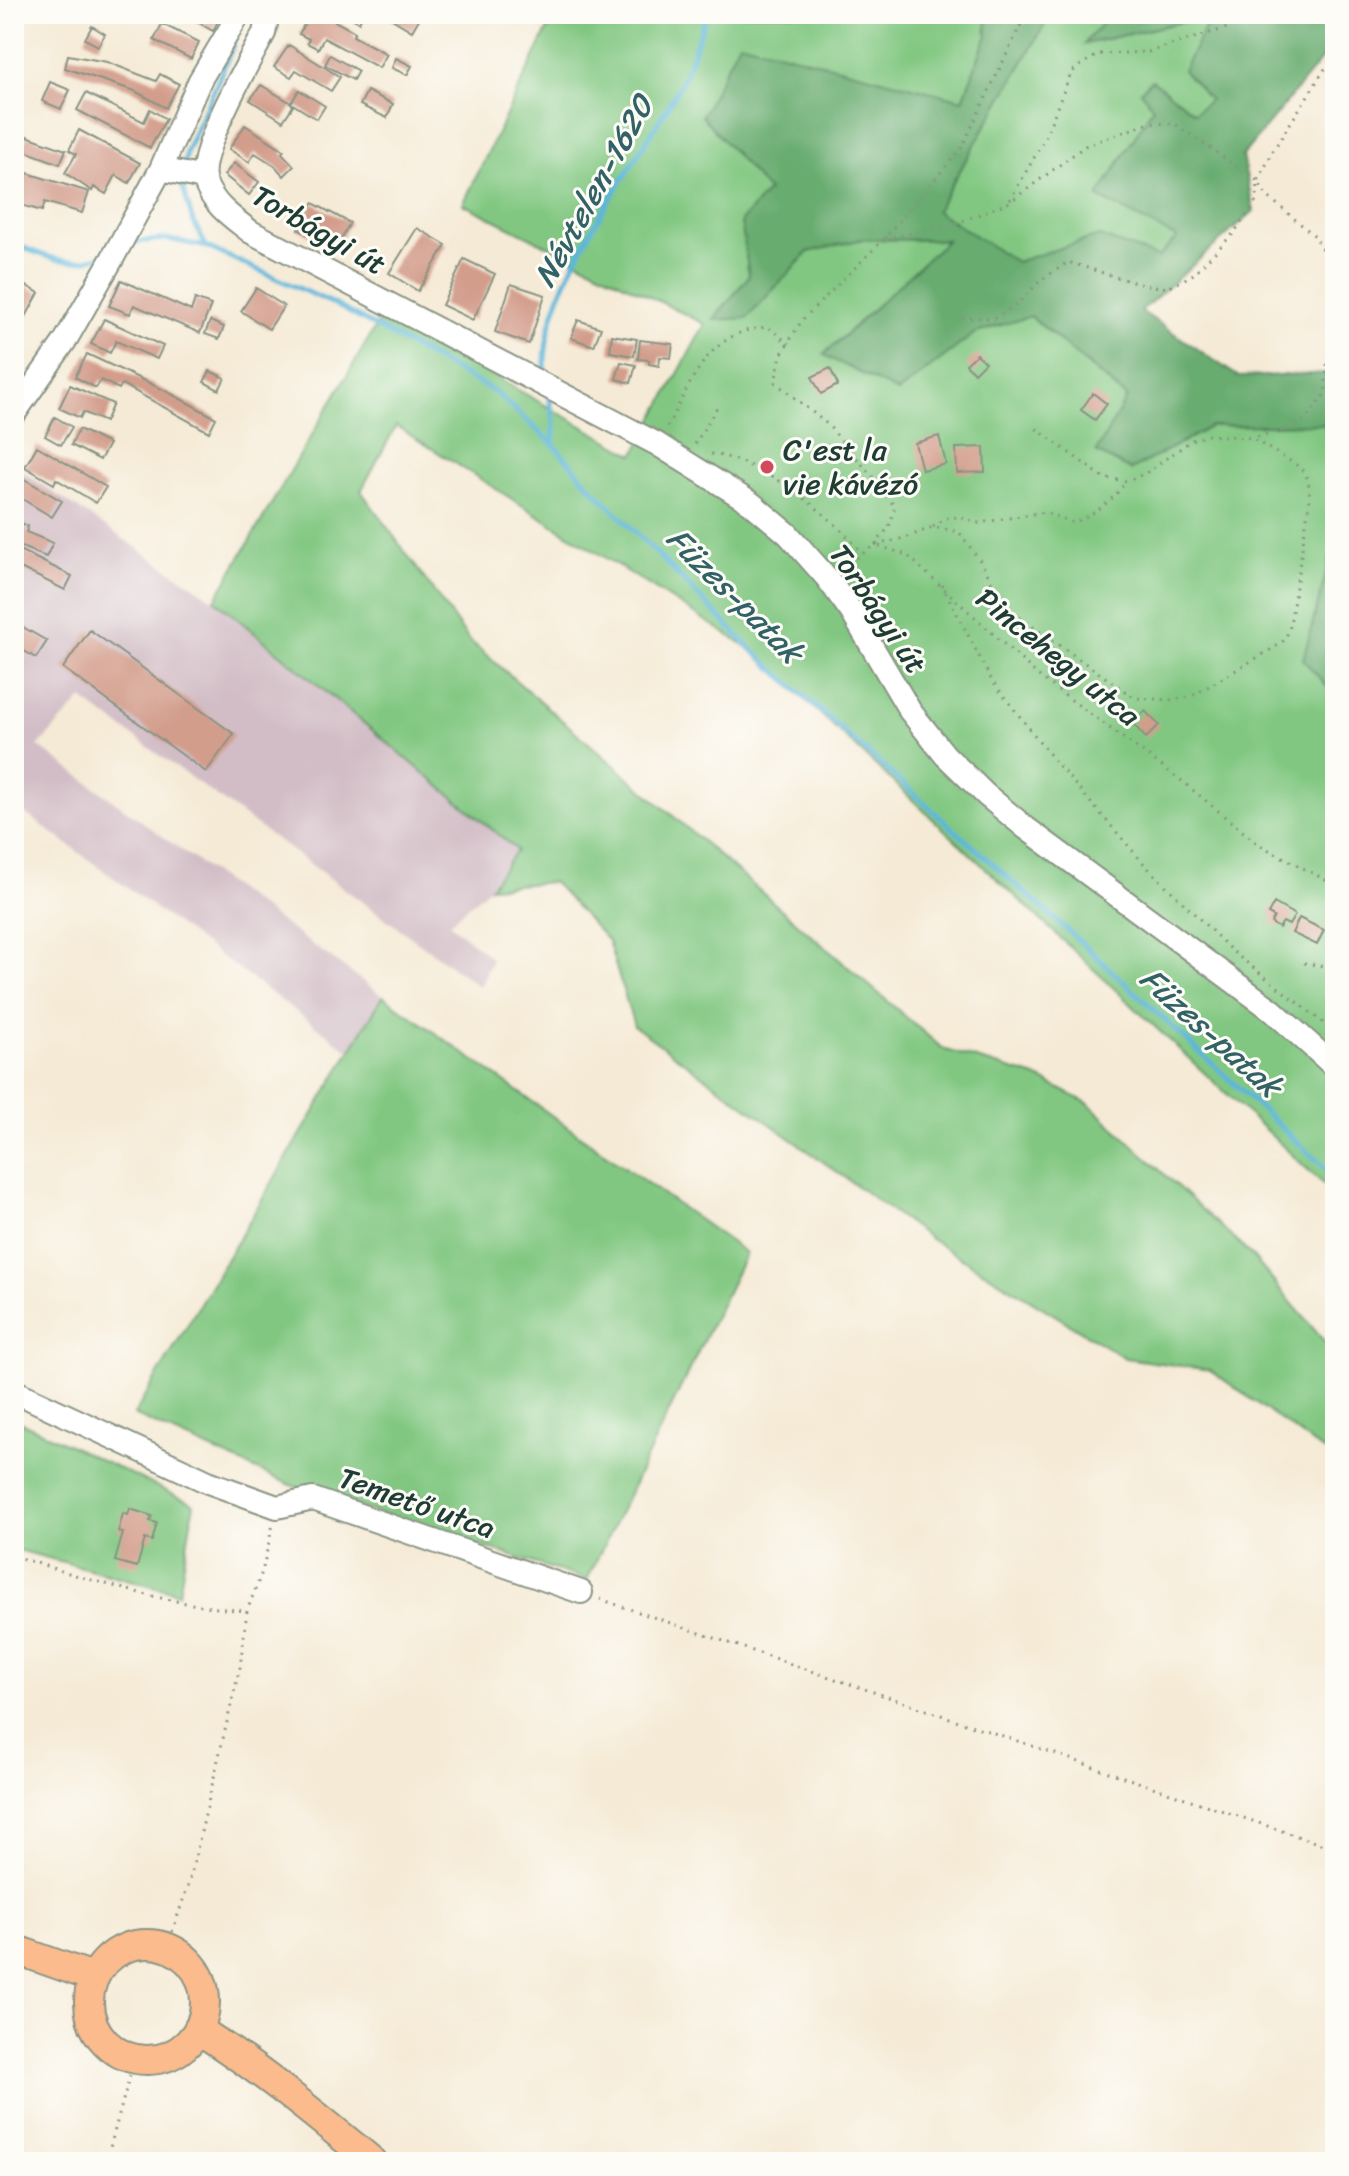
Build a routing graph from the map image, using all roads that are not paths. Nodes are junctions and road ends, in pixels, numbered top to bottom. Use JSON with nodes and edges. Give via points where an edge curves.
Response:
{"nodes":[{"id":1,"x":239,"y":14,"type":"edge"},
{"id":2,"x":287,"y":14,"type":"edge"},
{"id":3,"x":266,"y":24,"type":"edge"},
{"id":4,"x":161,"y":169,"type":"junction"},
{"id":5,"x":203,"y":178,"type":"junction"},
{"id":6,"x":14,"y":414,"type":"edge"},
{"id":7,"x":1335,"y":1067,"type":"edge"},
{"id":8,"x":14,"y":1391,"type":"edge"},
{"id":9,"x":581,"y":1592,"type":"road end"},
{"id":10,"x":14,"y":1949,"type":"edge"},
{"id":11,"x":93,"y":1977,"type":"junction"},
{"id":12,"x":199,"y":2030,"type":"junction"},
{"id":13,"x":373,"y":2162,"type":"edge"}],
"edges":[{"from":1,"to":4,"type":"street","via":[[200,80]]},
{"from":2,"to":3,"type":"street"},
{"from":3,"to":5,"type":"street","via":[[205,156]]},
{"from":4,"to":5,"type":"street"},
{"from":4,"to":6,"type":"street","via":[[65,341]]},
{"from":5,"to":7,"type":"street","name":"Torbágyi út","via":[[220,207],[251,232],[688,456],[751,503],[827,578],[910,711],[986,795],[1272,1010]]},
{"from":8,"to":9,"type":"street","name":"Temető utca","via":[[208,1482],[277,1507],[313,1499]]},
{"from":10,"to":11,"type":"main road"},
{"from":11,"to":12,"type":"main road","via":[[88,1999],[93,2023],[106,2044],[134,2060],[174,2053]]},
{"from":11,"to":12,"type":"main road","via":[[120,1950],[143,1943],[167,1947],[188,1959],[201,1980],[206,2004]]},
{"from":12,"to":13,"type":"main road","via":[[275,2081]]}]}
